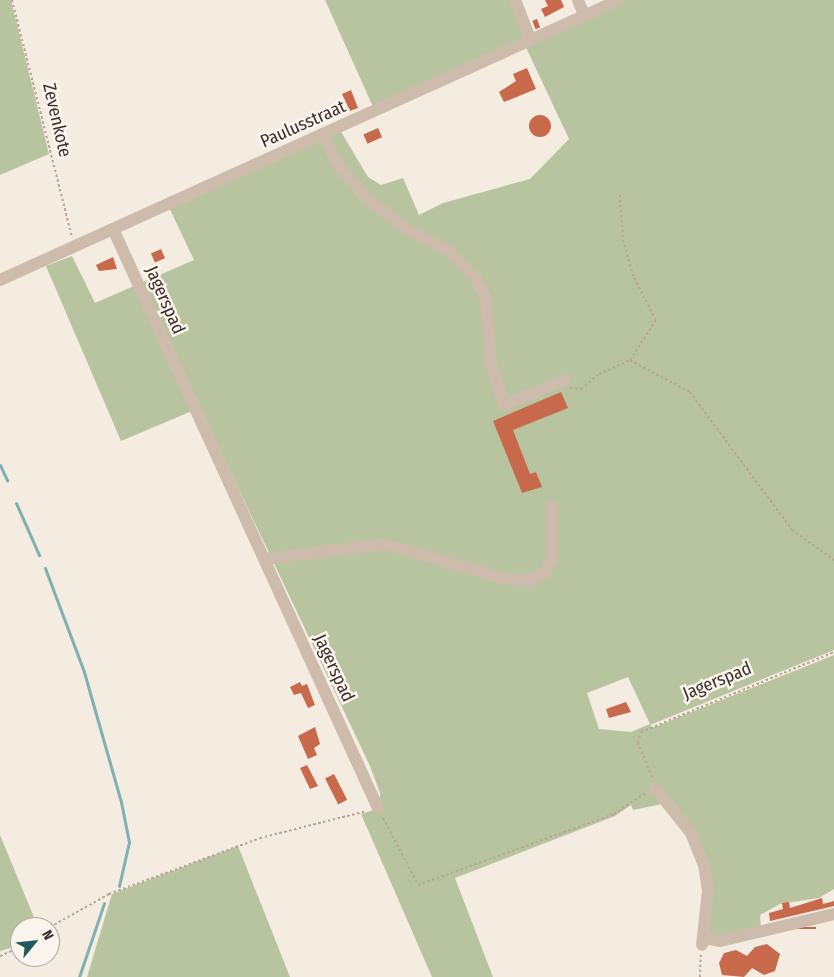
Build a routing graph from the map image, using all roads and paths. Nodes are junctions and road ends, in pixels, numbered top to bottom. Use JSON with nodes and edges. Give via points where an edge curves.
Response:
{"nodes":[{"id":1,"x":12,"y":0,"type":"edge"},
{"id":2,"x":515,"y":0,"type":"edge"},
{"id":3,"x":578,"y":0,"type":"edge"},
{"id":4,"x":619,"y":0,"type":"edge"},
{"id":5,"x":585,"y":17,"type":"junction"},
{"id":6,"x":531,"y":41,"type":"junction"},
{"id":7,"x":323,"y":134,"type":"junction"},
{"id":8,"x":620,"y":195,"type":"dead end"},
{"id":9,"x":113,"y":229,"type":"junction"},
{"id":10,"x":75,"y":246,"type":"junction"},
{"id":11,"x":0,"y":280,"type":"edge"},
{"id":12,"x":630,"y":360,"type":"junction"},
{"id":13,"x":564,"y":380,"type":"joint"},
{"id":14,"x":552,"y":507,"type":"dead end"},
{"id":15,"x":264,"y":559,"type":"junction"},
{"id":16,"x":834,"y":560,"type":"edge"},
{"id":17,"x":834,"y":652,"type":"edge"},
{"id":18,"x":655,"y":788,"type":"junction"},
{"id":19,"x":378,"y":808,"type":"junction"},
{"id":20,"x":834,"y":914,"type":"edge"},
{"id":21,"x":60,"y":921,"type":"edge"},
{"id":22,"x":702,"y":942,"type":"junction"},
{"id":23,"x":700,"y":977,"type":"edge"}],
"edges":[{"from":1,"to":10,"type":"path","name":"Zevenkote"},
{"from":2,"to":6,"type":"street"},
{"from":3,"to":5,"type":"street"},
{"from":4,"to":5,"type":"street","name":"Paulusstraat"},
{"from":5,"to":6,"type":"street","name":"Paulusstraat"},
{"from":6,"to":7,"type":"street","name":"Paulusstraat"},
{"from":7,"to":9,"type":"street","name":"Paulusstraat"},
{"from":7,"to":13,"type":"street","via":[[336,162],[365,197],[408,230],[446,248],[476,278],[486,300],[491,363],[504,405]]},
{"from":8,"to":12,"type":"path","via":[[623,240],[634,278],[656,320]]},
{"from":9,"to":10,"type":"street","name":"Paulusstraat"},
{"from":9,"to":15,"type":"street","name":"Jagerspad"},
{"from":10,"to":11,"type":"street","name":"Paulusstraat"},
{"from":12,"to":13,"type":"path","via":[[599,374],[581,389],[573,390]]},
{"from":12,"to":16,"type":"path","via":[[696,397],[792,530]]},
{"from":14,"to":15,"type":"street","via":[[552,561],[544,573],[530,581],[502,578],[384,544]]},
{"from":15,"to":19,"type":"street","name":"Jagerspad"},
{"from":17,"to":18,"type":"path","name":"Jagerspad","via":[[641,732],[638,743]]},
{"from":18,"to":19,"type":"path","via":[[614,814],[418,886]]},
{"from":18,"to":22,"type":"street","via":[[691,833],[704,865],[708,891]]},
{"from":19,"to":21,"type":"path","via":[[260,838],[109,894]]},
{"from":20,"to":22,"type":"street","via":[[720,941]]},
{"from":22,"to":23,"type":"path"}]}
